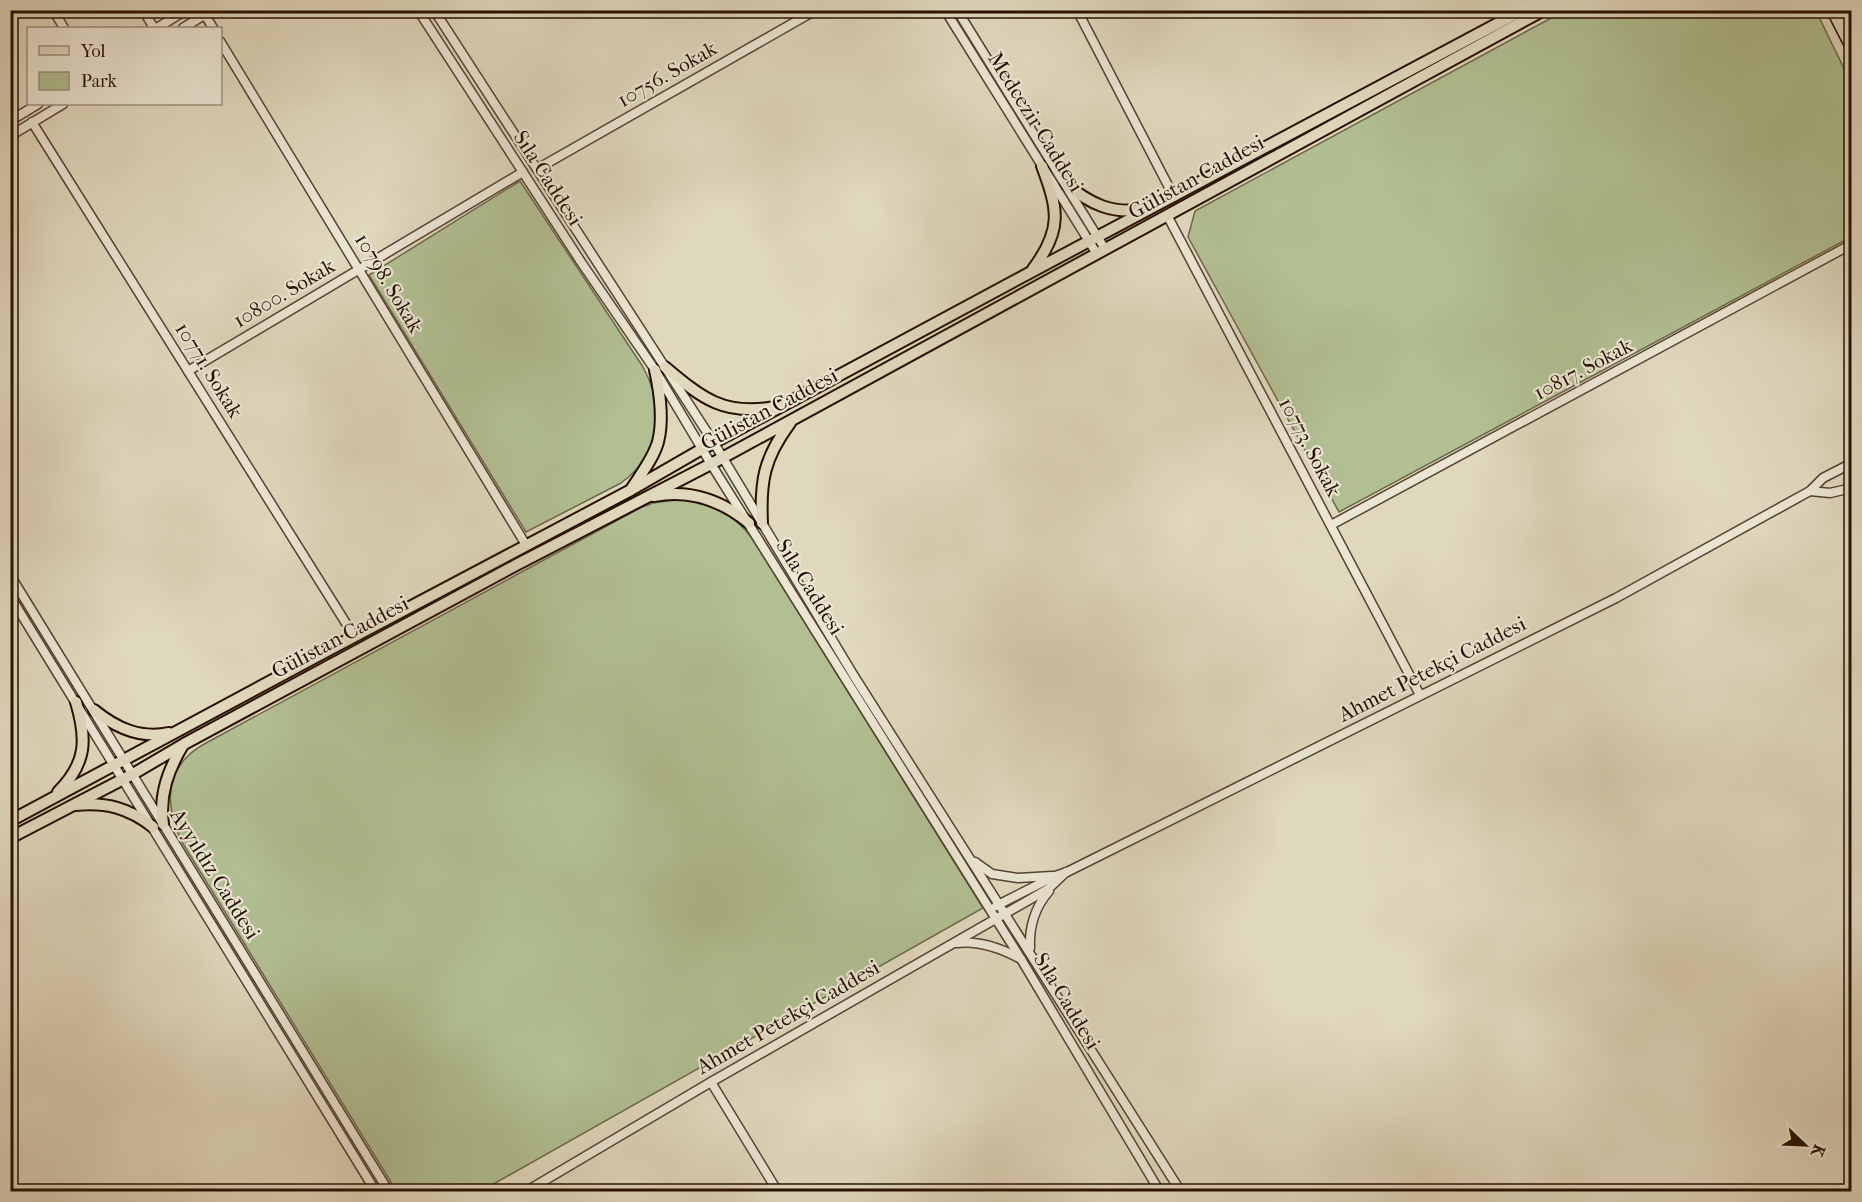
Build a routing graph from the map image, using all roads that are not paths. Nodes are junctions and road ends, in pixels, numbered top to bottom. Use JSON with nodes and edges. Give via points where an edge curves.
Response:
{"nodes":[{"id":1,"x":53,"y":10,"type":"edge"},
{"id":2,"x":143,"y":10,"type":"edge"},
{"id":3,"x":186,"y":10,"type":"edge"},
{"id":4,"x":418,"y":10,"type":"edge"},
{"id":5,"x":434,"y":10,"type":"edge"},
{"id":6,"x":816,"y":10,"type":"edge"},
{"id":7,"x":945,"y":10,"type":"edge"},
{"id":8,"x":957,"y":10,"type":"edge"},
{"id":9,"x":1077,"y":10,"type":"edge"},
{"id":10,"x":1523,"y":10,"type":"edge"},
{"id":11,"x":1544,"y":10,"type":"edge"},
{"id":12,"x":1833,"y":10,"type":"edge"},
{"id":13,"x":1843,"y":10,"type":"edge"},
{"id":14,"x":208,"y":13,"type":"edge"},
{"id":15,"x":63,"y":27,"type":"edge"},
{"id":16,"x":155,"y":27,"type":"edge"},
{"id":17,"x":158,"y":27,"type":"edge"},
{"id":18,"x":185,"y":27,"type":"edge"},
{"id":19,"x":1851,"y":27,"type":"edge"},
{"id":20,"x":222,"y":44,"type":"edge"},
{"id":21,"x":1851,"y":47,"type":"edge"},
{"id":22,"x":36,"y":105,"type":"edge"},
{"id":23,"x":61,"y":105,"type":"edge"},
{"id":24,"x":10,"y":121,"type":"edge"},
{"id":25,"x":32,"y":122,"type":"junction"},
{"id":26,"x":10,"y":136,"type":"edge"},
{"id":27,"x":1042,"y":166,"type":"junction"},
{"id":28,"x":537,"y":169,"type":"junction"},
{"id":29,"x":523,"y":172,"type":"junction"},
{"id":30,"x":1066,"y":184,"type":"junction"},
{"id":31,"x":1174,"y":197,"type":"junction"},
{"id":32,"x":1157,"y":206,"type":"junction"},
{"id":33,"x":1167,"y":215,"type":"junction"},
{"id":34,"x":1094,"y":238,"type":"junction"},
{"id":35,"x":1851,"y":244,"type":"edge"},
{"id":36,"x":1101,"y":251,"type":"junction"},
{"id":37,"x":359,"y":269,"type":"junction"},
{"id":38,"x":1030,"y":272,"type":"junction"},
{"id":39,"x":660,"y":369,"type":"junction"},
{"id":40,"x":188,"y":371,"type":"junction"},
{"id":41,"x":784,"y":405,"type":"junction"},
{"id":42,"x":792,"y":419,"type":"junction"},
{"id":43,"x":714,"y":443,"type":"junction"},
{"id":44,"x":702,"y":448,"type":"junction"},
{"id":45,"x":722,"y":458,"type":"junction"},
{"id":46,"x":1851,"y":463,"type":"edge"},
{"id":47,"x":711,"y":464,"type":"junction"},
{"id":48,"x":1851,"y":488,"type":"edge"},
{"id":49,"x":631,"y":490,"type":"junction"},
{"id":50,"x":1810,"y":491,"type":"junction"},
{"id":51,"x":642,"y":499,"type":"junction"},
{"id":52,"x":749,"y":523,"type":"junction"},
{"id":53,"x":762,"y":523,"type":"junction"},
{"id":54,"x":1331,"y":525,"type":"junction"},
{"id":55,"x":526,"y":545,"type":"junction"},
{"id":56,"x":10,"y":575,"type":"edge"},
{"id":57,"x":10,"y":596,"type":"edge"},
{"id":58,"x":354,"y":636,"type":"junction"},
{"id":59,"x":1420,"y":695,"type":"junction"},
{"id":60,"x":75,"y":702,"type":"junction"},
{"id":61,"x":94,"y":710,"type":"junction"},
{"id":62,"x":179,"y":731,"type":"junction"},
{"id":63,"x":184,"y":744,"type":"junction"},
{"id":64,"x":125,"y":760,"type":"junction"},
{"id":65,"x":115,"y":766,"type":"junction"},
{"id":66,"x":134,"y":774,"type":"junction"},
{"id":67,"x":123,"y":779,"type":"junction"},
{"id":68,"x":49,"y":801,"type":"junction"},
{"id":69,"x":69,"y":806,"type":"junction"},
{"id":70,"x":10,"y":821,"type":"edge"},
{"id":71,"x":158,"y":826,"type":"junction"},
{"id":72,"x":10,"y":838,"type":"edge"},
{"id":73,"x":972,"y":859,"type":"junction"},
{"id":74,"x":1056,"y":879,"type":"junction"},
{"id":75,"x":1000,"y":904,"type":"junction"},
{"id":76,"x":990,"y":910,"type":"junction"},
{"id":77,"x":1006,"y":913,"type":"junction"},
{"id":78,"x":996,"y":919,"type":"junction"},
{"id":79,"x":952,"y":944,"type":"junction"},
{"id":80,"x":1030,"y":952,"type":"junction"},
{"id":81,"x":1021,"y":959,"type":"junction"},
{"id":82,"x":711,"y":1082,"type":"junction"},
{"id":83,"x":376,"y":1191,"type":"edge"},
{"id":84,"x":389,"y":1191,"type":"edge"},
{"id":85,"x":525,"y":1191,"type":"edge"},
{"id":86,"x":778,"y":1191,"type":"edge"},
{"id":87,"x":1160,"y":1191,"type":"edge"},
{"id":88,"x":1181,"y":1191,"type":"edge"}],
"edges":[{"from":1,"to":15,"type":"street"},
{"from":2,"to":16,"type":"street"},
{"from":3,"to":17,"type":"street"},
{"from":4,"to":29,"type":"street","name":"Sıla Caddesi"},
{"from":5,"to":28,"type":"street"},
{"from":6,"to":28,"type":"street","name":"10756. Sokak"},
{"from":7,"to":27,"type":"street","name":"Medcezir Caddesi"},
{"from":8,"to":30,"type":"street","name":"Medcezir Caddesi"},
{"from":9,"to":31,"type":"street"},
{"from":10,"to":31,"type":"main road","name":"Gülistan Caddesi"},
{"from":11,"to":33,"type":"main road","name":"Gülistan Caddesi"},
{"from":12,"to":21,"type":"highway"},
{"from":13,"to":19,"type":"highway"},
{"from":14,"to":18,"type":"street"},
{"from":20,"to":37,"type":"street","name":"10798. Sokak"},
{"from":22,"to":24,"type":"street"},
{"from":23,"to":25,"type":"street"},
{"from":25,"to":26,"type":"street"},
{"from":25,"to":40,"type":"street","name":"10771. Sokak"},
{"from":27,"to":34,"type":"street","name":"Medcezir Caddesi"},
{"from":27,"to":38,"type":"main road","via":[[1052,191],[1056,219],[1047,249]]},
{"from":28,"to":39,"type":"street"},
{"from":29,"to":37,"type":"street","name":"10800. Sokak"},
{"from":29,"to":39,"type":"street","name":"Sıla Caddesi"},
{"from":30,"to":32,"type":"main road","via":[[1082,198],[1110,210]]},
{"from":30,"to":34,"type":"street","name":"Medcezir Caddesi"},
{"from":31,"to":32,"type":"main road","name":"Gülistan Caddesi"},
{"from":32,"to":34,"type":"main road","name":"Gülistan Caddesi"},
{"from":33,"to":36,"type":"main road","name":"Gülistan Caddesi"},
{"from":33,"to":54,"type":"street","name":"10773. Sokak"},
{"from":34,"to":36,"type":"street","name":"Medcezir Caddesi"},
{"from":34,"to":38,"type":"main road","name":"Gülistan Caddesi"},
{"from":35,"to":54,"type":"street","name":"10817. Sokak"},
{"from":36,"to":42,"type":"main road","name":"Gülistan Caddesi"},
{"from":37,"to":40,"type":"street","name":"10800. Sokak"},
{"from":37,"to":55,"type":"street","name":"10798. Sokak"},
{"from":38,"to":41,"type":"main road","name":"Gülistan Caddesi"},
{"from":39,"to":41,"type":"main road","via":[[713,403],[758,410]]},
{"from":39,"to":43,"type":"street","name":"Sıla Caddesi"},
{"from":39,"to":44,"type":"street","name":"Sıla Caddesi"},
{"from":39,"to":49,"type":"main road","via":[[658,442]]},
{"from":40,"to":58,"type":"street","name":"10771. Sokak"},
{"from":41,"to":43,"type":"main road","name":"Gülistan Caddesi"},
{"from":42,"to":45,"type":"main road","name":"Gülistan Caddesi"},
{"from":42,"to":53,"type":"main road","via":[[769,457],[763,478]]},
{"from":43,"to":44,"type":"main road","name":"Gülistan Caddesi"},
{"from":43,"to":45,"type":"street","name":"Sıla Caddesi"},
{"from":44,"to":47,"type":"street","name":"Sıla Caddesi"},
{"from":44,"to":49,"type":"main road","name":"Gülistan Caddesi"},
{"from":45,"to":47,"type":"main road","name":"Gülistan Caddesi"},
{"from":45,"to":53,"type":"street","name":"Sıla Caddesi"},
{"from":46,"to":50,"type":"street","name":"Ahmet Petekçi Caddesi","via":[[1823,478]]},
{"from":47,"to":51,"type":"main road","name":"Gülistan Caddesi"},
{"from":47,"to":52,"type":"street","name":"Sıla Caddesi"},
{"from":48,"to":50,"type":"street","name":"Ahmet Petekçi Caddesi","via":[[1830,493]]},
{"from":49,"to":55,"type":"main road","name":"Gülistan Caddesi"},
{"from":50,"to":59,"type":"street","name":"Ahmet Petekçi Caddesi","via":[[1616,597]]},
{"from":51,"to":52,"type":"main road","via":[[675,493],[696,495],[729,508]]},
{"from":51,"to":63,"type":"main road","name":"Gülistan Caddesi"},
{"from":52,"to":76,"type":"street","name":"Sıla Caddesi"},
{"from":53,"to":73,"type":"street","name":"Sıla Caddesi"},
{"from":54,"to":59,"type":"street","name":"10773. Sokak"},
{"from":55,"to":58,"type":"main road","name":"Gülistan Caddesi"},
{"from":56,"to":61,"type":"street","name":"Ayyıldız Caddesi"},
{"from":57,"to":60,"type":"street","name":"Ayyıldız Caddesi"},
{"from":58,"to":62,"type":"main road","name":"Gülistan Caddesi"},
{"from":59,"to":74,"type":"street","name":"Ahmet Petekçi Caddesi"},
{"from":60,"to":65,"type":"street","name":"Ayyıldız Caddesi"},
{"from":60,"to":68,"type":"main road","via":[[84,732],[82,753],[68,782]]},
{"from":61,"to":62,"type":"main road","via":[[129,731],[152,735]]},
{"from":61,"to":64,"type":"street","name":"Ayyıldız Caddesi"},
{"from":62,"to":64,"type":"main road","name":"Gülistan Caddesi"},
{"from":63,"to":66,"type":"main road","name":"Gülistan Caddesi"},
{"from":63,"to":71,"type":"main road","via":[[164,785]]},
{"from":64,"to":65,"type":"main road","name":"Gülistan Caddesi"},
{"from":64,"to":66,"type":"street","name":"Ayyıldız Caddesi"},
{"from":65,"to":67,"type":"street","name":"Ayyıldız Caddesi"},
{"from":65,"to":68,"type":"main road","name":"Gülistan Caddesi"},
{"from":66,"to":67,"type":"main road","name":"Gülistan Caddesi"},
{"from":66,"to":71,"type":"street","name":"Ayyıldız Caddesi"},
{"from":67,"to":69,"type":"main road","name":"Gülistan Caddesi"},
{"from":67,"to":71,"type":"street","name":"Ayyıldız Caddesi"},
{"from":68,"to":70,"type":"main road","name":"Gülistan Caddesi"},
{"from":69,"to":71,"type":"main road","via":[[111,805]]},
{"from":69,"to":72,"type":"main road","name":"Gülistan Caddesi"},
{"from":71,"to":83,"type":"street","name":"Ayyıldız Caddesi"},
{"from":71,"to":84,"type":"street","name":"Ayyıldız Caddesi"},
{"from":73,"to":74,"type":"street","via":[[992,874]]},
{"from":73,"to":75,"type":"street","name":"Sıla Caddesi"},
{"from":74,"to":75,"type":"street","name":"Ahmet Petekçi Caddesi"},
{"from":74,"to":77,"type":"street","name":"Ahmet Petekçi Caddesi"},
{"from":74,"to":80,"type":"street","via":[[1037,909],[1029,938]]},
{"from":75,"to":76,"type":"street","name":"Ahmet Petekçi Caddesi"},
{"from":75,"to":77,"type":"street","name":"Sıla Caddesi"},
{"from":76,"to":78,"type":"street","name":"Sıla Caddesi"},
{"from":77,"to":78,"type":"street","name":"Ahmet Petekçi Caddesi"},
{"from":77,"to":80,"type":"street","name":"Sıla Caddesi"},
{"from":78,"to":79,"type":"street","name":"Ahmet Petekçi Caddesi"},
{"from":78,"to":81,"type":"street","name":"Sıla Caddesi"},
{"from":79,"to":81,"type":"street","via":[[988,945]]},
{"from":79,"to":82,"type":"street","name":"Ahmet Petekçi Caddesi"},
{"from":80,"to":88,"type":"street","name":"Sıla Caddesi"},
{"from":81,"to":87,"type":"street","name":"Sıla Caddesi"},
{"from":82,"to":85,"type":"street","name":"Ahmet Petekçi Caddesi"},
{"from":82,"to":86,"type":"street"}]}
